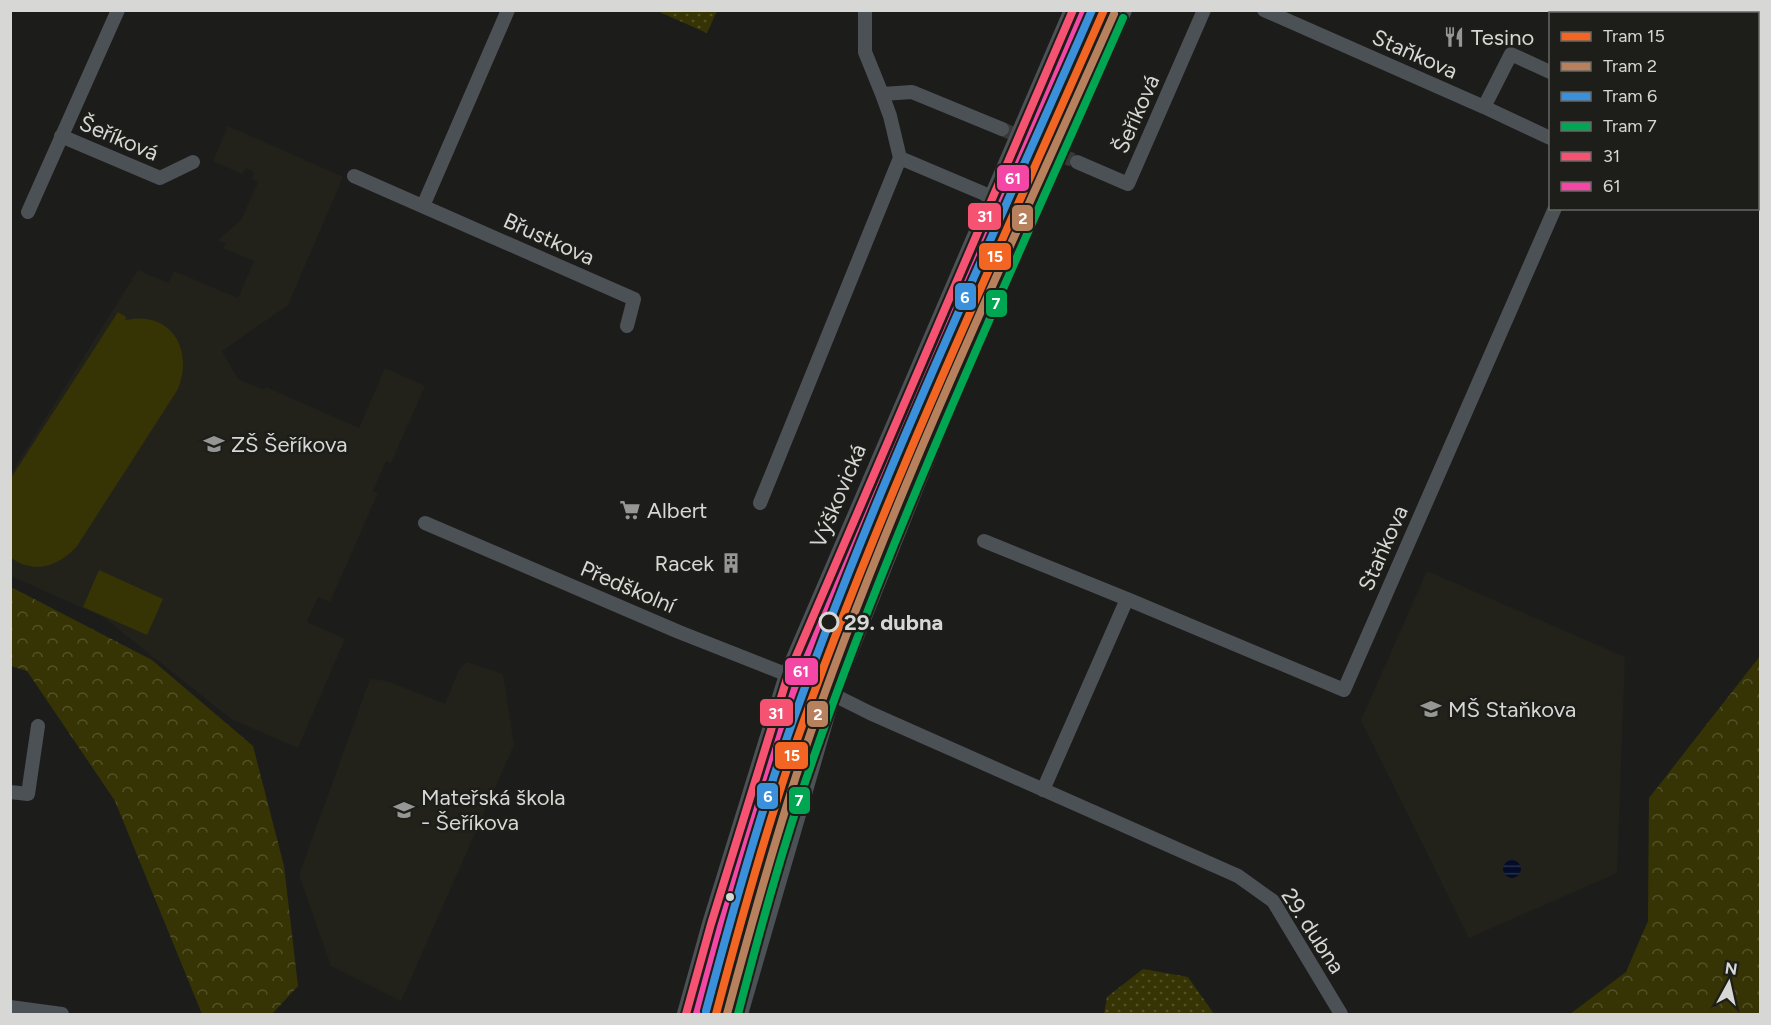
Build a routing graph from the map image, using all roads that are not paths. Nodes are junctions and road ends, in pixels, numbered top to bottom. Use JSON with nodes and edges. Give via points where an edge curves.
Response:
{"nodes":[{"id":1,"x":118,"y":10,"type":"edge"},
{"id":2,"x":508,"y":10,"type":"edge"},
{"id":3,"x":865,"y":10,"type":"edge"},
{"id":4,"x":1073,"y":10,"type":"edge"},
{"id":5,"x":1123,"y":10,"type":"edge"},
{"id":6,"x":1204,"y":10,"type":"edge"},
{"id":7,"x":1264,"y":10,"type":"edge"},
{"id":8,"x":1549,"y":71,"type":"edge"},
{"id":9,"x":882,"y":94,"type":"junction"},
{"id":10,"x":1484,"y":107,"type":"junction"},
{"id":11,"x":1002,"y":129,"type":"tunnel mouth"},
{"id":12,"x":61,"y":136,"type":"junction"},
{"id":13,"x":1549,"y":137,"type":"edge"},
{"id":14,"x":900,"y":158,"type":"junction"},
{"id":15,"x":192,"y":162,"type":"dead end"},
{"id":16,"x":1077,"y":162,"type":"tunnel mouth"},
{"id":17,"x":354,"y":176,"type":"dead end"},
{"id":18,"x":992,"y":197,"type":"junction"},
{"id":19,"x":423,"y":206,"type":"junction"},
{"id":20,"x":1555,"y":210,"type":"edge"},
{"id":21,"x":28,"y":212,"type":"dead end"},
{"id":22,"x":627,"y":326,"type":"dead end"},
{"id":23,"x":760,"y":503,"type":"dead end"},
{"id":24,"x":425,"y":523,"type":"dead end"},
{"id":25,"x":984,"y":541,"type":"dead end"},
{"id":26,"x":1126,"y":599,"type":"junction"},
{"id":27,"x":788,"y":675,"type":"junction"},
{"id":28,"x":816,"y":686,"type":"joint"},
{"id":29,"x":832,"y":694,"type":"junction"},
{"id":30,"x":38,"y":726,"type":"dead end"},
{"id":31,"x":1043,"y":790,"type":"junction"},
{"id":32,"x":10,"y":792,"type":"edge"},
{"id":33,"x":10,"y":1007,"type":"edge"},
{"id":34,"x":62,"y":1014,"type":"edge"},
{"id":35,"x":686,"y":1014,"type":"edge"},
{"id":36,"x":739,"y":1014,"type":"edge"},
{"id":37,"x":1341,"y":1014,"type":"edge"}],
"edges":[{"from":1,"to":12,"type":"street","name":"Šeříková"},
{"from":2,"to":19,"type":"street"},
{"from":3,"to":9,"type":"street","via":[[865,52]]},
{"from":4,"to":18,"type":"street","name":"Výškovická"},
{"from":5,"to":29,"type":"street","via":[[948,404]]},
{"from":6,"to":16,"type":"street","name":"Šeříková","via":[[1128,184]]},
{"from":7,"to":10,"type":"street","name":"Staňkova"},
{"from":8,"to":10,"type":"street","via":[[1511,54]]},
{"from":9,"to":11,"type":"street","via":[[912,93]]},
{"from":9,"to":14,"type":"street"},
{"from":10,"to":13,"type":"street","name":"Staňkova"},
{"from":12,"to":15,"type":"street","name":"Šeříková","via":[[160,178]]},
{"from":12,"to":21,"type":"street","name":"Šeříková"},
{"from":14,"to":18,"type":"street"},
{"from":14,"to":23,"type":"street"},
{"from":17,"to":19,"type":"street","name":"Břustkova"},
{"from":18,"to":27,"type":"street","name":"Výškovická"},
{"from":19,"to":22,"type":"street","name":"Břustkova","via":[[634,299]]},
{"from":20,"to":26,"type":"street","name":"Staňkova","via":[[1344,690]]},
{"from":24,"to":27,"type":"street","name":"Předškolní"},
{"from":25,"to":26,"type":"street","name":"Staňkova"},
{"from":26,"to":31,"type":"street"},
{"from":27,"to":28,"type":"street","name":"Předškolní"},
{"from":27,"to":35,"type":"street","name":"Výškovická"},
{"from":28,"to":29,"type":"street","name":"29. dubna"},
{"from":29,"to":31,"type":"street","name":"29. dubna"},
{"from":29,"to":36,"type":"street"},
{"from":30,"to":32,"type":"street","via":[[28,794]]},
{"from":31,"to":37,"type":"street","name":"29. dubna","via":[[1238,876],[1273,901]]},
{"from":33,"to":34,"type":"street"}]}
